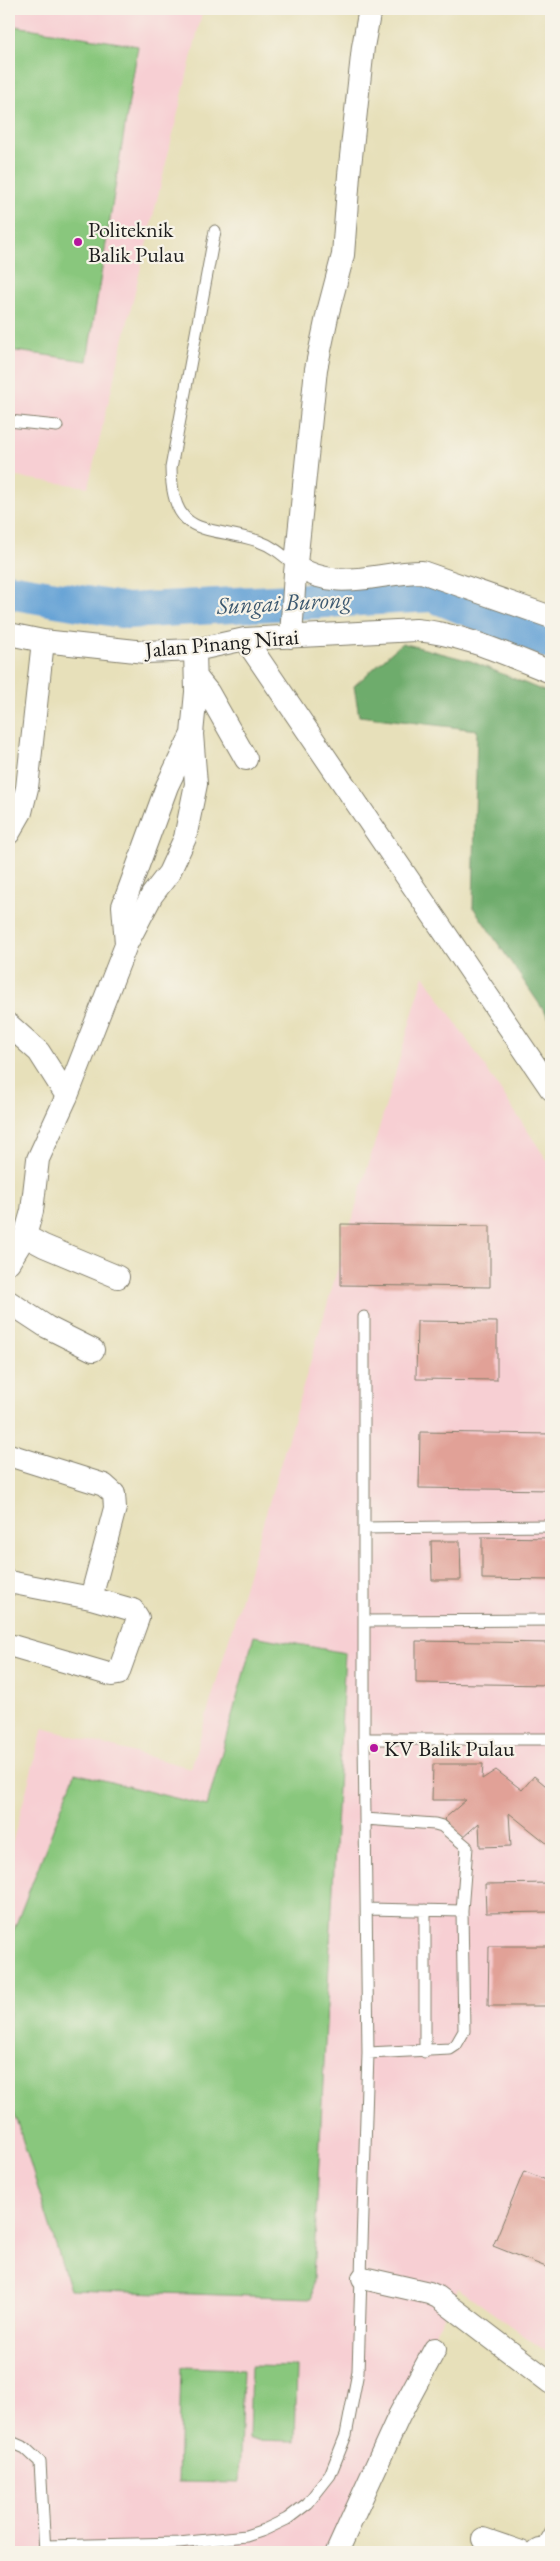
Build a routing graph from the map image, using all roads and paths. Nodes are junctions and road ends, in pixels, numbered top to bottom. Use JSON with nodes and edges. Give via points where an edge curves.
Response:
{"nodes":[{"id":1,"x":370,"y":9,"type":"edge"},
{"id":2,"x":215,"y":231,"type":"dead end"},
{"id":3,"x":9,"y":421,"type":"edge"},
{"id":4,"x":57,"y":426,"type":"dead end"},
{"id":5,"x":295,"y":570,"type":"junction"},
{"id":6,"x":551,"y":617,"type":"edge"},
{"id":7,"x":291,"y":629,"type":"junction"},
{"id":8,"x":9,"y":634,"type":"edge"},
{"id":9,"x":245,"y":639,"type":"junction"},
{"id":10,"x":43,"y":641,"type":"junction"},
{"id":11,"x":195,"y":650,"type":"junction"},
{"id":12,"x":551,"y":672,"type":"edge"},
{"id":13,"x":196,"y":677,"type":"junction"},
{"id":14,"x":192,"y":734,"type":"junction"},
{"id":15,"x":246,"y":759,"type":"dead end"},
{"id":16,"x":10,"y":830,"type":"edge"},
{"id":17,"x":126,"y":944,"type":"junction"},
{"id":18,"x":9,"y":1025,"type":"edge"},
{"id":19,"x":551,"y":1089,"type":"edge"},
{"id":20,"x":67,"y":1096,"type":"junction"},
{"id":21,"x":25,"y":1236,"type":"junction"},
{"id":22,"x":9,"y":1262,"type":"edge"},
{"id":23,"x":118,"y":1276,"type":"dead end"},
{"id":24,"x":9,"y":1302,"type":"edge"},
{"id":25,"x":364,"y":1317,"type":"dead end"},
{"id":26,"x":93,"y":1350,"type":"dead end"},
{"id":27,"x":9,"y":1455,"type":"edge"},
{"id":28,"x":551,"y":1526,"type":"edge"},
{"id":29,"x":364,"y":1528,"type":"junction"},
{"id":30,"x":9,"y":1582,"type":"edge"},
{"id":31,"x":91,"y":1598,"type":"junction"},
{"id":32,"x":551,"y":1620,"type":"edge"},
{"id":33,"x":364,"y":1621,"type":"junction"},
{"id":34,"x":9,"y":1645,"type":"edge"},
{"id":35,"x":364,"y":1739,"type":"junction"},
{"id":36,"x":551,"y":1739,"type":"edge"},
{"id":37,"x":365,"y":1818,"type":"junction"},
{"id":38,"x":367,"y":1909,"type":"junction"},
{"id":39,"x":426,"y":1910,"type":"junction"},
{"id":40,"x":462,"y":1911,"type":"junction"},
{"id":41,"x":425,"y":2052,"type":"junction"},
{"id":42,"x":368,"y":2053,"type":"junction"},
{"id":43,"x":363,"y":2278,"type":"junction"},
{"id":44,"x":435,"y":2349,"type":"dead end"},
{"id":45,"x":551,"y":2383,"type":"edge"},
{"id":46,"x":9,"y":2441,"type":"edge"},
{"id":47,"x":483,"y":2539,"type":"dead end"},
{"id":48,"x":537,"y":2546,"type":"edge"},
{"id":49,"x":179,"y":2547,"type":"edge"},
{"id":50,"x":45,"y":2549,"type":"edge"},
{"id":51,"x":337,"y":2552,"type":"edge"}],
"edges":[{"from":1,"to":5,"type":"street","via":[[363,47],[343,255],[316,369]]},
{"from":2,"to":5,"type":"lane","via":[[170,468],[171,492],[182,516],[195,525],[214,533],[266,544]]},
{"from":3,"to":4,"type":"lane"},
{"from":5,"to":6,"type":"street","via":[[316,578],[341,581],[422,572]]},
{"from":5,"to":7,"type":"street"},
{"from":7,"to":9,"type":"street","name":"Jalan Pinang Nirai"},
{"from":7,"to":12,"type":"street","name":"Jalan Pinang Nirai","via":[[346,634],[392,630],[444,632]]},
{"from":8,"to":10,"type":"street","name":"Jalan Pinang Nirai"},
{"from":9,"to":11,"type":"street","name":"Jalan Pinang Nirai"},
{"from":9,"to":19,"type":"street"},
{"from":10,"to":11,"type":"street","name":"Jalan Pinang Nirai","via":[[145,652]]},
{"from":10,"to":16,"type":"street","via":[[27,788],[21,812]]},
{"from":11,"to":13,"type":"street"},
{"from":13,"to":14,"type":"street"},
{"from":13,"to":15,"type":"street"},
{"from":14,"to":17,"type":"street","via":[[167,786],[123,906]]},
{"from":14,"to":17,"type":"street","via":[[196,784],[185,838]]},
{"from":17,"to":20,"type":"street"},
{"from":18,"to":20,"type":"street","via":[[39,1052]]},
{"from":20,"to":21,"type":"street","via":[[38,1158],[32,1212]]},
{"from":21,"to":22,"type":"street"},
{"from":21,"to":23,"type":"street"},
{"from":24,"to":26,"type":"street","via":[[47,1327]]},
{"from":25,"to":29,"type":"lane"},
{"from":27,"to":31,"type":"street","via":[[104,1485],[114,1494],[115,1508]]},
{"from":28,"to":29,"type":"lane"},
{"from":29,"to":33,"type":"lane"},
{"from":30,"to":31,"type":"street"},
{"from":31,"to":34,"type":"street","via":[[137,1613],[118,1674],[108,1675]]},
{"from":32,"to":33,"type":"lane"},
{"from":33,"to":35,"type":"lane"},
{"from":35,"to":36,"type":"lane"},
{"from":35,"to":37,"type":"lane"},
{"from":37,"to":38,"type":"lane"},
{"from":37,"to":40,"type":"lane","via":[[435,1824],[463,1842],[467,1847]]},
{"from":38,"to":39,"type":"lane"},
{"from":38,"to":42,"type":"lane"},
{"from":39,"to":40,"type":"lane"},
{"from":39,"to":41,"type":"lane"},
{"from":40,"to":41,"type":"lane","via":[[464,2032],[450,2050]]},
{"from":41,"to":42,"type":"lane"},
{"from":42,"to":43,"type":"lane"},
{"from":43,"to":45,"type":"street","via":[[438,2297]]},
{"from":43,"to":49,"type":"lane","via":[[358,2372],[346,2435],[330,2475],[308,2503],[287,2519],[264,2530]]},
{"from":44,"to":51,"type":"street","via":[[399,2416]]},
{"from":46,"to":50,"type":"lane","via":[[25,2448],[40,2462]]},
{"from":47,"to":48,"type":"street"},
{"from":49,"to":50,"type":"lane"}]}
